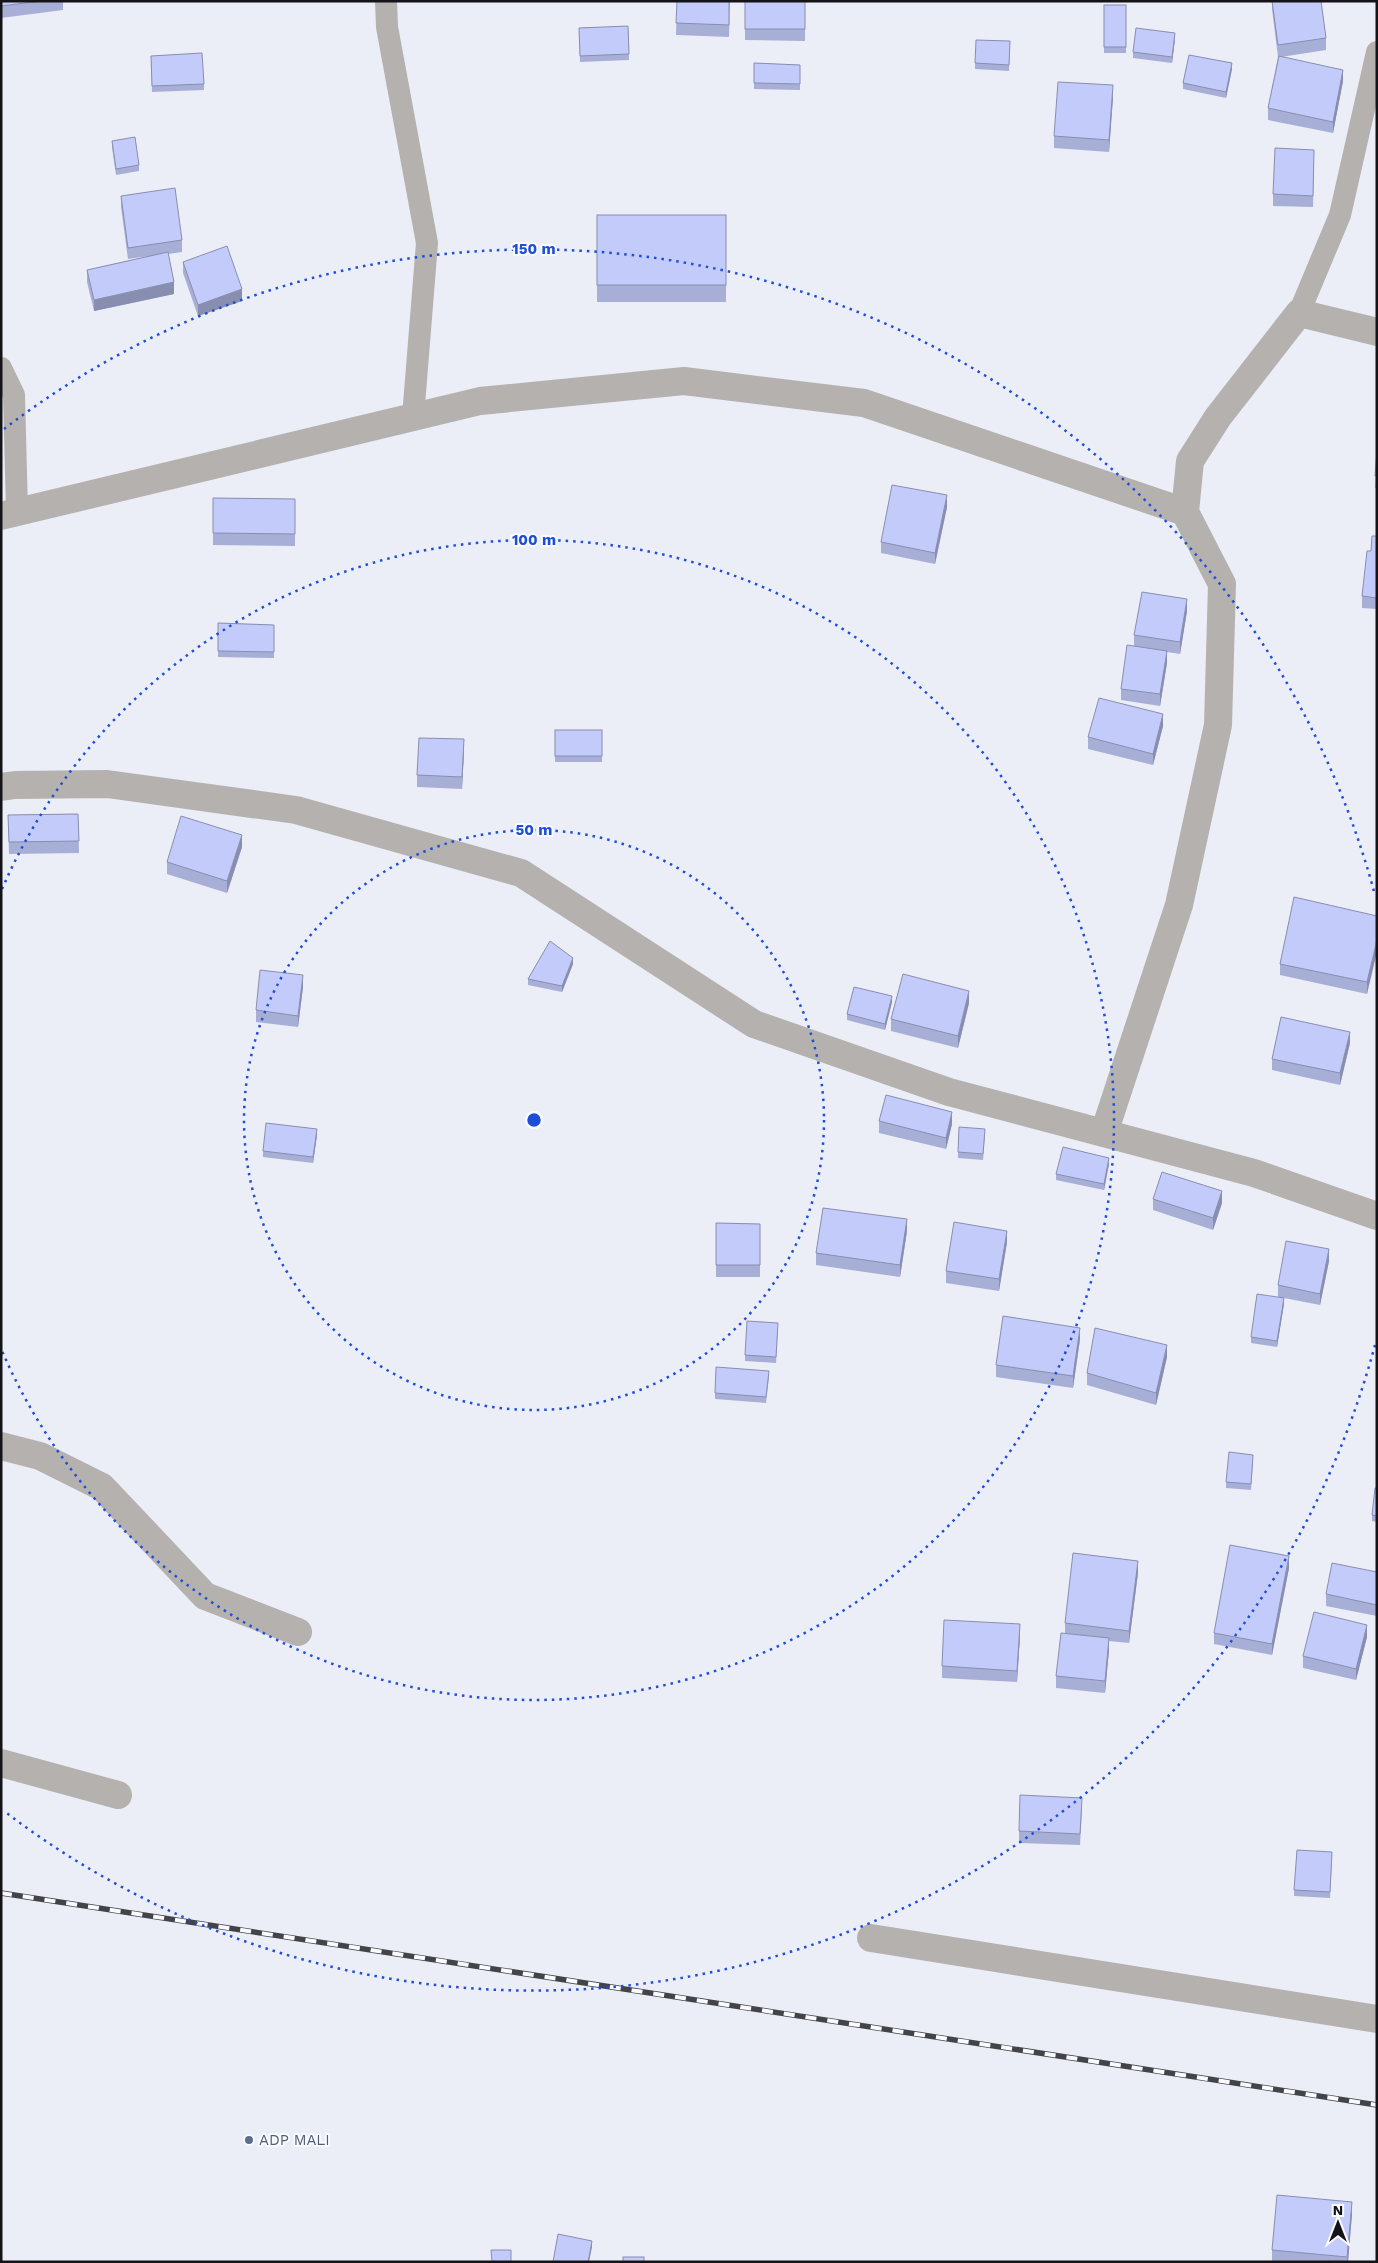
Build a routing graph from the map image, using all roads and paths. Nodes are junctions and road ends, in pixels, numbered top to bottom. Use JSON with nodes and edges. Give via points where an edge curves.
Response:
{"nodes":[{"id":1,"x":386,"y":1,"type":"edge"},
{"id":2,"x":1377,"y":52,"type":"edge"},
{"id":3,"x":1299,"y":313,"type":"junction"},
{"id":4,"x":1377,"y":332,"type":"edge"},
{"id":5,"x":1,"y":368,"type":"edge"},
{"id":6,"x":413,"y":417,"type":"junction"},
{"id":7,"x":1185,"y":512,"type":"junction"},
{"id":8,"x":9,"y":514,"type":"edge"},
{"id":9,"x":1,"y":787,"type":"edge"},
{"id":10,"x":1104,"y":1133,"type":"junction"},
{"id":11,"x":1377,"y":1216,"type":"edge"},
{"id":12,"x":1,"y":1446,"type":"edge"},
{"id":13,"x":298,"y":1632,"type":"dead end"},
{"id":14,"x":1,"y":1763,"type":"edge"},
{"id":15,"x":118,"y":1795,"type":"dead end"},
{"id":16,"x":871,"y":1938,"type":"dead end"},
{"id":17,"x":1377,"y":2019,"type":"edge"}],
"edges":[{"from":1,"to":6,"type":"street","via":[[387,27],[427,243]]},
{"from":2,"to":3,"type":"street","via":[[1340,215]]},
{"from":3,"to":4,"type":"street"},
{"from":3,"to":7,"type":"street","via":[[1218,417],[1190,461]]},
{"from":5,"to":8,"type":"street","via":[[14,395]]},
{"from":6,"to":7,"type":"street","via":[[480,401],[684,381],[864,402]]},
{"from":6,"to":8,"type":"street"},
{"from":7,"to":10,"type":"street","via":[[1222,584],[1218,725],[1179,905]]},
{"from":9,"to":10,"type":"street","via":[[107,784],[296,810],[521,873],[754,1024],[949,1092]]},
{"from":10,"to":11,"type":"street","via":[[1254,1173]]},
{"from":12,"to":13,"type":"street","via":[[40,1456],[102,1487],[204,1596]]},
{"from":14,"to":15,"type":"street"},
{"from":16,"to":17,"type":"street"}]}
